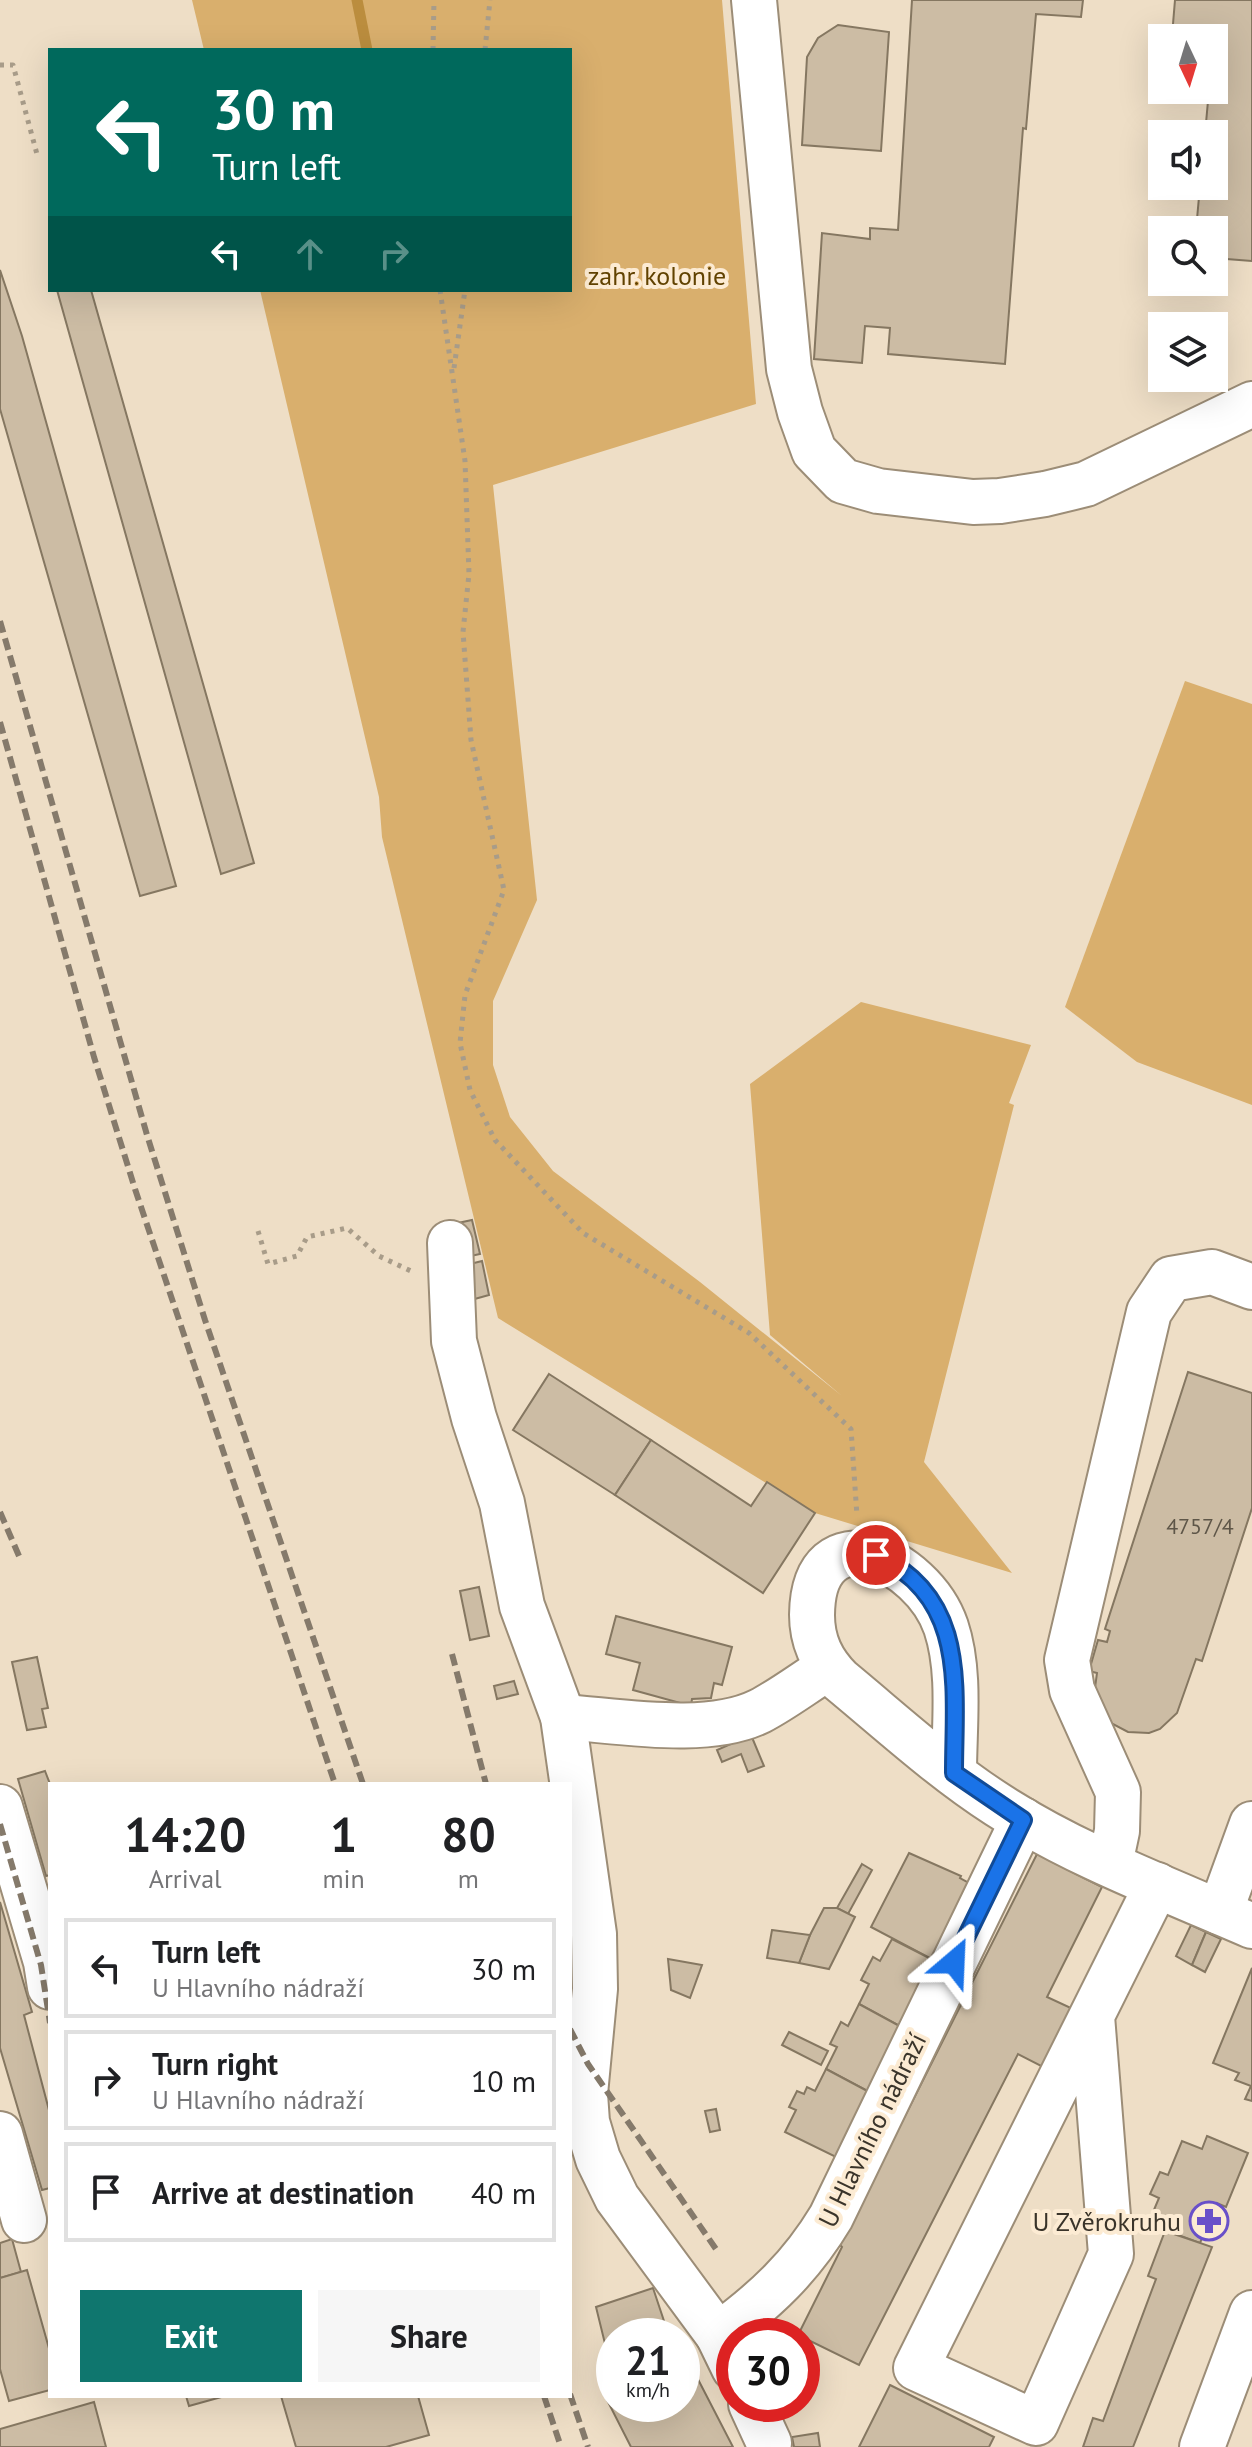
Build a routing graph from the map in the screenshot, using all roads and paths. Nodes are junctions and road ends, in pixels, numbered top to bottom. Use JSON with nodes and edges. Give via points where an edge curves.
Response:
{"nodes":[{"id":1,"x":434,"y":0,"type":"edge"},
{"id":2,"x":490,"y":0,"type":"edge"},
{"id":3,"x":754,"y":0,"type":"edge"},
{"id":4,"x":433,"y":48,"type":"edge"},
{"id":5,"x":485,"y":48,"type":"edge"},
{"id":6,"x":0,"y":65,"type":"edge"},
{"id":7,"x":38,"y":158,"type":"dead end"},
{"id":8,"x":440,"y":292,"type":"edge"},
{"id":9,"x":465,"y":292,"type":"edge"},
{"id":10,"x":453,"y":377,"type":"junction"},
{"id":11,"x":1252,"y":404,"type":"edge"},
{"id":12,"x":258,"y":1231,"type":"dead end"},
{"id":13,"x":450,"y":1243,"type":"dead end"},
{"id":14,"x":415,"y":1273,"type":"dead end"},
{"id":15,"x":1252,"y":1287,"type":"edge"},
{"id":16,"x":860,"y":1553,"type":"junction"},
{"id":17,"x":828,"y":1668,"type":"junction"},
{"id":18,"x":563,"y":1717,"type":"junction"},
{"id":19,"x":954,"y":1773,"type":"junction"},
{"id":20,"x":0,"y":1807,"type":"edge"},
{"id":21,"x":1023,"y":1820,"type":"junction"},
{"id":22,"x":1252,"y":1824,"type":"edge"},
{"id":23,"x":1110,"y":1864,"type":"junction"},
{"id":24,"x":1157,"y":1885,"type":"junction"},
{"id":25,"x":1236,"y":1919,"type":"edge"},
{"id":26,"x":48,"y":1974,"type":"edge"},
{"id":27,"x":1092,"y":2016,"type":"junction"},
{"id":28,"x":0,"y":2134,"type":"edge"},
{"id":29,"x":25,"y":2219,"type":"edge"},
{"id":30,"x":1252,"y":2313,"type":"edge"},
{"id":31,"x":746,"y":2318,"type":"edge"},
{"id":32,"x":716,"y":2338,"type":"edge"},
{"id":33,"x":759,"y":2422,"type":"edge"},
{"id":34,"x":769,"y":2443,"type":"dead end"},
{"id":35,"x":1202,"y":2447,"type":"edge"}],
"edges":[{"from":1,"to":4,"type":"path"},
{"from":2,"to":5,"type":"path"},
{"from":3,"to":11,"type":"street","via":[[789,369],[814,451],[843,481],[878,491],[973,502],[1045,494],[1086,484]]},
{"from":6,"to":7,"type":"path","via":[[13,65]]},
{"from":8,"to":10,"type":"path"},
{"from":9,"to":10,"type":"path"},
{"from":10,"to":16,"type":"path","via":[[465,461],[469,574],[463,632],[471,740],[504,890],[465,995],[460,1043],[470,1090],[495,1140],[583,1233],[749,1333],[851,1429]]},
{"from":12,"to":14,"type":"path","via":[[268,1264],[297,1256],[307,1237],[347,1228],[379,1256]]},
{"from":13,"to":18,"type":"street","via":[[454,1341],[502,1503],[522,1606]]},
{"from":15,"to":23,"type":"street","via":[[1212,1272],[1171,1279],[1149,1312],[1067,1660],[1072,1690],[1118,1792]]},
{"from":16,"to":17,"type":"street","via":[[829,1565],[814,1591],[814,1637]]},
{"from":16,"to":19,"type":"street","via":[[876,1555],[907,1572],[931,1598],[945,1624],[953,1672]]},
{"from":17,"to":18,"type":"street","via":[[758,1712],[725,1723],[687,1726]]},
{"from":17,"to":19,"type":"street"},
{"from":18,"to":32,"type":"street","via":[[594,1934],[587,2122],[617,2198]]},
{"from":19,"to":21,"type":"street"},
{"from":20,"to":26,"type":"street"},
{"from":21,"to":23,"type":"street"},
{"from":21,"to":31,"type":"street","name":"U Hlavního nádraží","via":[[831,2217],[810,2252]]},
{"from":22,"to":25,"type":"street"},
{"from":23,"to":24,"type":"street"},
{"from":24,"to":25,"type":"street"},
{"from":24,"to":27,"type":"street"},
{"from":27,"to":27,"type":"street","via":[[916,2368],[1036,2423],[1111,2254]]},
{"from":28,"to":29,"type":"street"},
{"from":30,"to":35,"type":"street"},
{"from":33,"to":34,"type":"street"}]}
